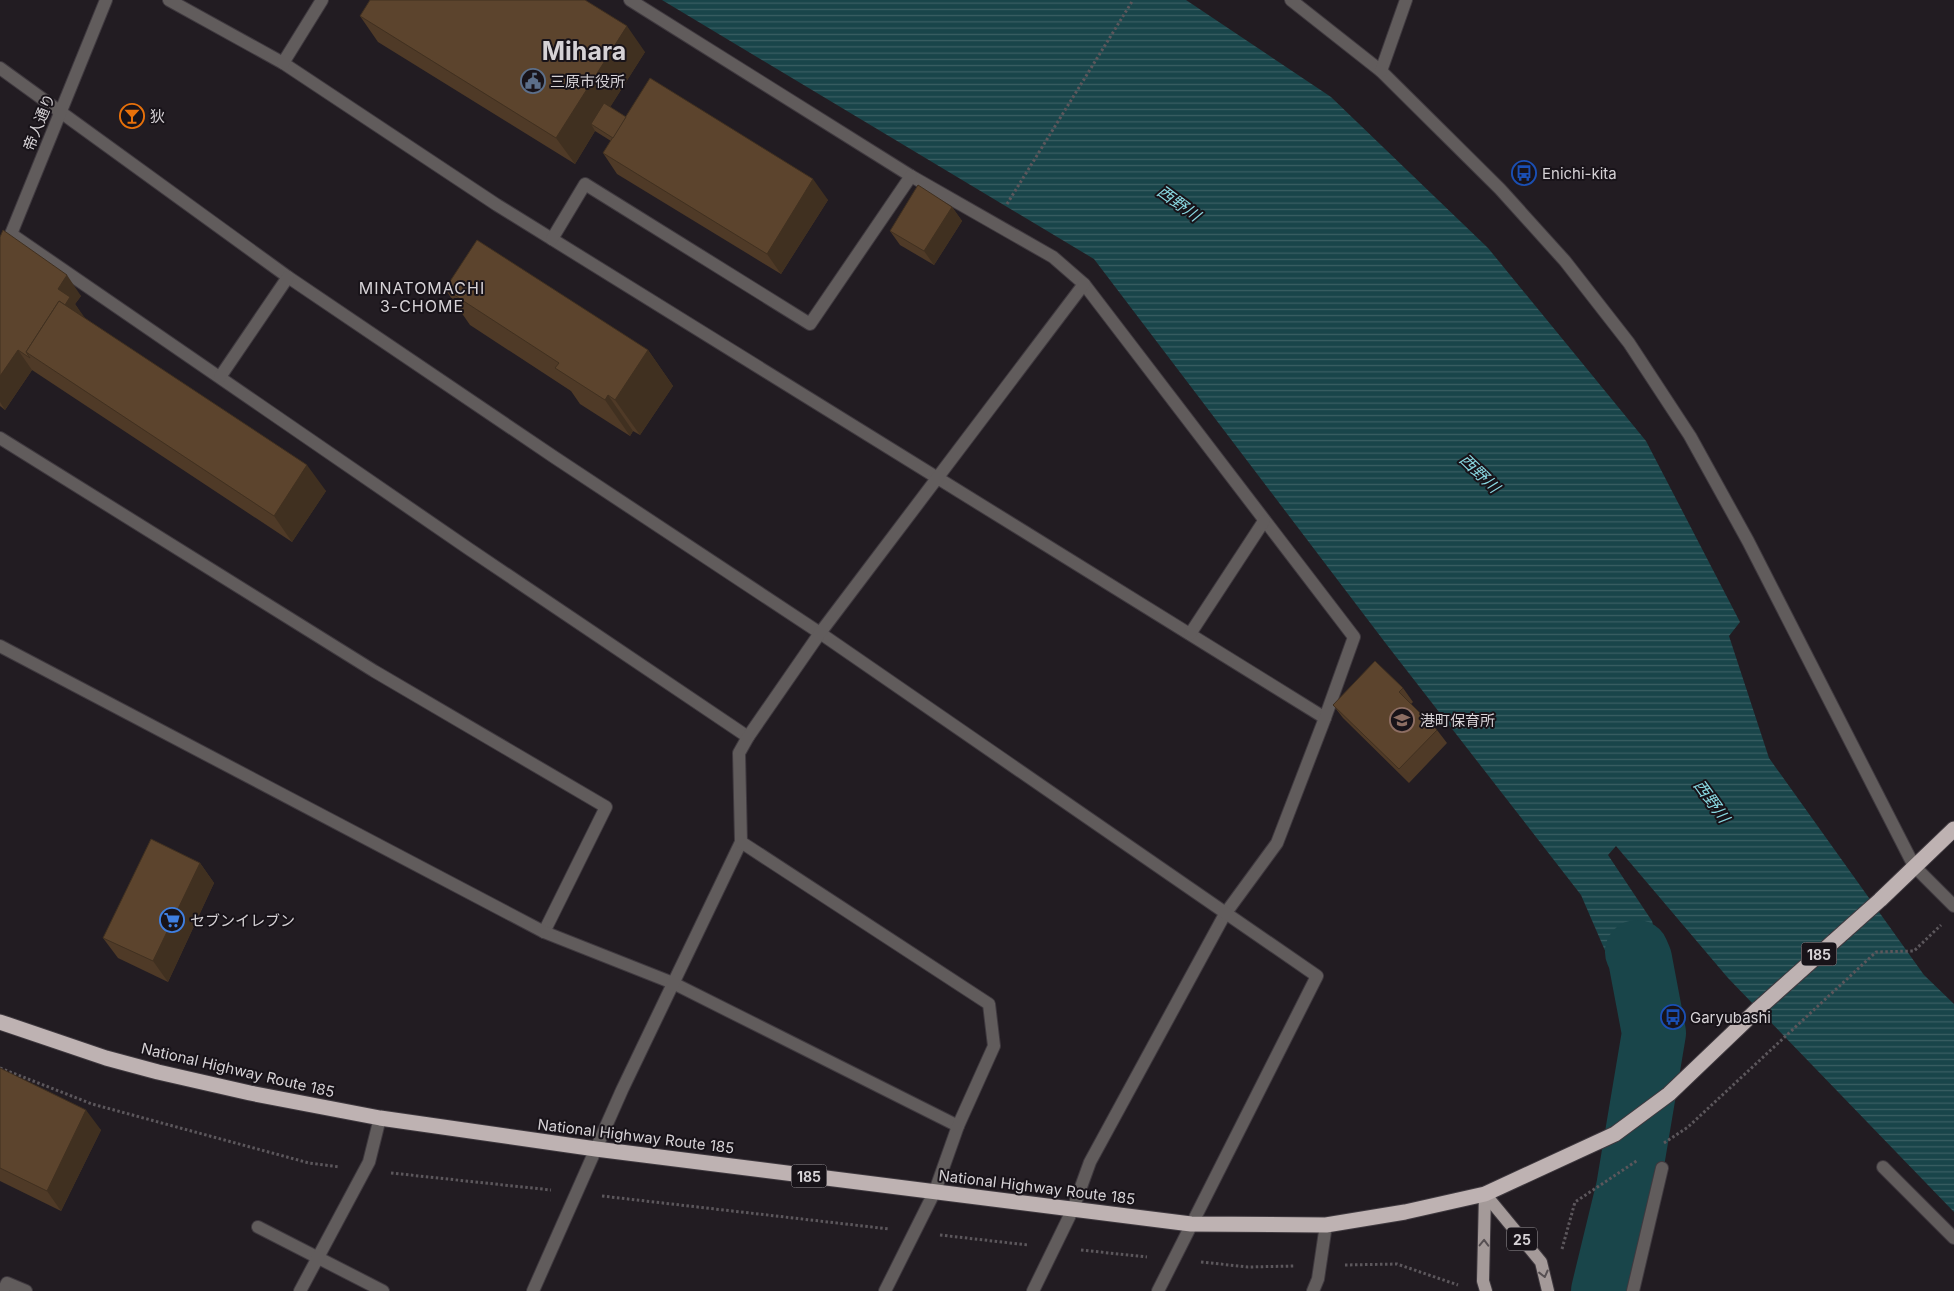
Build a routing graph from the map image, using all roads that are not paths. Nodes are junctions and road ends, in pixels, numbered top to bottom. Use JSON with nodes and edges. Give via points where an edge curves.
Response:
{"nodes":[{"id":1,"x":106,"y":0,"type":"edge"},
{"id":2,"x":169,"y":0,"type":"edge"},
{"id":3,"x":322,"y":0,"type":"edge"},
{"id":4,"x":630,"y":0,"type":"edge"},
{"id":5,"x":1291,"y":0,"type":"edge"},
{"id":6,"x":1406,"y":0,"type":"edge"},
{"id":7,"x":283,"y":63,"type":"junction"},
{"id":8,"x":0,"y":68,"type":"edge"},
{"id":9,"x":1381,"y":71,"type":"junction"},
{"id":10,"x":61,"y":113,"type":"junction"},
{"id":11,"x":911,"y":176,"type":"junction"},
{"id":12,"x":11,"y":234,"type":"junction"},
{"id":13,"x":552,"y":239,"type":"junction"},
{"id":14,"x":0,"y":256,"type":"edge"},
{"id":15,"x":288,"y":277,"type":"junction"},
{"id":16,"x":1084,"y":284,"type":"junction"},
{"id":17,"x":220,"y":377,"type":"junction"},
{"id":18,"x":0,"y":438,"type":"edge"},
{"id":19,"x":937,"y":477,"type":"junction"},
{"id":20,"x":1264,"y":521,"type":"junction"},
{"id":21,"x":820,"y":633,"type":"junction"},
{"id":22,"x":1190,"y":634,"type":"junction"},
{"id":23,"x":0,"y":646,"type":"edge"},
{"id":24,"x":1325,"y":718,"type":"junction"},
{"id":25,"x":748,"y":737,"type":"junction"},
{"id":26,"x":1954,"y":829,"type":"edge"},
{"id":27,"x":741,"y":842,"type":"junction"},
{"id":28,"x":1914,"y":866,"type":"junction"},
{"id":29,"x":1954,"y":906,"type":"edge"},
{"id":30,"x":1225,"y":914,"type":"junction"},
{"id":31,"x":544,"y":932,"type":"junction"},
{"id":32,"x":673,"y":983,"type":"junction"},
{"id":33,"x":0,"y":1022,"type":"edge"},
{"id":34,"x":380,"y":1118,"type":"junction"},
{"id":35,"x":958,"y":1126,"type":"junction"},
{"id":36,"x":596,"y":1149,"type":"junction"},
{"id":37,"x":1883,"y":1167,"type":"dead end"},
{"id":38,"x":1662,"y":1168,"type":"dead end"},
{"id":39,"x":935,"y":1191,"type":"junction"},
{"id":40,"x":1485,"y":1194,"type":"junction"},
{"id":41,"x":1073,"y":1209,"type":"junction"},
{"id":42,"x":1191,"y":1224,"type":"junction"},
{"id":43,"x":1326,"y":1225,"type":"junction"},
{"id":44,"x":258,"y":1227,"type":"dead end"},
{"id":45,"x":1954,"y":1238,"type":"edge"},
{"id":46,"x":317,"y":1259,"type":"junction"},
{"id":47,"x":1484,"y":1286,"type":"edge"},
{"id":48,"x":3,"y":1291,"type":"edge"},
{"id":49,"x":26,"y":1291,"type":"edge"},
{"id":50,"x":300,"y":1291,"type":"edge"},
{"id":51,"x":383,"y":1291,"type":"edge"},
{"id":52,"x":533,"y":1291,"type":"edge"},
{"id":53,"x":886,"y":1291,"type":"edge"},
{"id":54,"x":1033,"y":1291,"type":"edge"},
{"id":55,"x":1158,"y":1291,"type":"edge"},
{"id":56,"x":1313,"y":1291,"type":"edge"},
{"id":57,"x":1548,"y":1291,"type":"edge"},
{"id":58,"x":1633,"y":1291,"type":"edge"}],
"edges":[{"from":1,"to":10,"type":"street","name":"帝人通り"},
{"from":2,"to":7,"type":"street"},
{"from":3,"to":7,"type":"street"},
{"from":4,"to":11,"type":"street"},
{"from":5,"to":9,"type":"street"},
{"from":6,"to":9,"type":"street"},
{"from":7,"to":13,"type":"street"},
{"from":8,"to":10,"type":"street"},
{"from":9,"to":28,"type":"street","via":[[1500,189],[1564,261],[1629,343],[1690,436],[1748,541]]},
{"from":10,"to":12,"type":"street","name":"帝人通り"},
{"from":10,"to":15,"type":"street"},
{"from":11,"to":13,"type":"street","via":[[810,324],[585,184]]},
{"from":11,"to":16,"type":"street","via":[[1053,257]]},
{"from":12,"to":14,"type":"street","name":"帝人通り"},
{"from":12,"to":17,"type":"street"},
{"from":13,"to":19,"type":"street"},
{"from":15,"to":17,"type":"street"},
{"from":15,"to":21,"type":"street"},
{"from":16,"to":19,"type":"street"},
{"from":16,"to":20,"type":"street"},
{"from":17,"to":25,"type":"street"},
{"from":18,"to":31,"type":"street","via":[[374,671],[606,807]]},
{"from":19,"to":21,"type":"street"},
{"from":19,"to":22,"type":"street"},
{"from":20,"to":22,"type":"street"},
{"from":20,"to":24,"type":"street","via":[[1354,637]]},
{"from":21,"to":25,"type":"street"},
{"from":21,"to":30,"type":"street"},
{"from":22,"to":24,"type":"street"},
{"from":23,"to":31,"type":"street"},
{"from":24,"to":30,"type":"street","via":[[1277,843]]},
{"from":25,"to":27,"type":"street","via":[[739,753]]},
{"from":26,"to":28,"type":"highway","name":"National Highway Route 185","number":"185"},
{"from":27,"to":32,"type":"street"},
{"from":27,"to":35,"type":"street","via":[[988,1004],[994,1046]]},
{"from":28,"to":29,"type":"street"},
{"from":28,"to":40,"type":"highway","name":"National Highway Route 185","number":"185","via":[[1669,1094],[1615,1134]]},
{"from":30,"to":41,"type":"street","via":[[1090,1162]]},
{"from":30,"to":42,"type":"street","via":[[1317,976]]},
{"from":31,"to":32,"type":"street"},
{"from":32,"to":35,"type":"street"},
{"from":32,"to":36,"type":"street"},
{"from":33,"to":34,"type":"highway","name":"National Highway Route 185","number":"185","via":[[106,1058],[167,1074]]},
{"from":34,"to":36,"type":"highway","name":"National Highway Route 185","number":"185"},
{"from":34,"to":46,"type":"street","via":[[369,1162]]},
{"from":35,"to":39,"type":"street"},
{"from":36,"to":39,"type":"highway","name":"National Highway Route 185","number":"185"},
{"from":36,"to":52,"type":"street"},
{"from":37,"to":45,"type":"street"},
{"from":38,"to":58,"type":"street"},
{"from":39,"to":41,"type":"highway","name":"National Highway Route 185","number":"185"},
{"from":39,"to":53,"type":"street"},
{"from":40,"to":43,"type":"highway","name":"National Highway Route 185","number":"185","via":[[1406,1212]]},
{"from":47,"to":40,"type":"main road","one_way":true},
{"from":40,"to":57,"type":"main road","number":"25","one_way":true,"via":[[1541,1262]]},
{"from":41,"to":42,"type":"highway","name":"National Highway Route 185","number":"185"},
{"from":41,"to":54,"type":"street"},
{"from":42,"to":43,"type":"highway","name":"National Highway Route 185","number":"185"},
{"from":42,"to":55,"type":"street"},
{"from":43,"to":56,"type":"street","via":[[1318,1279]]},
{"from":44,"to":46,"type":"street"},
{"from":46,"to":50,"type":"street"},
{"from":46,"to":51,"type":"street"},
{"from":48,"to":49,"type":"street","via":[[7,1283]]}]}
